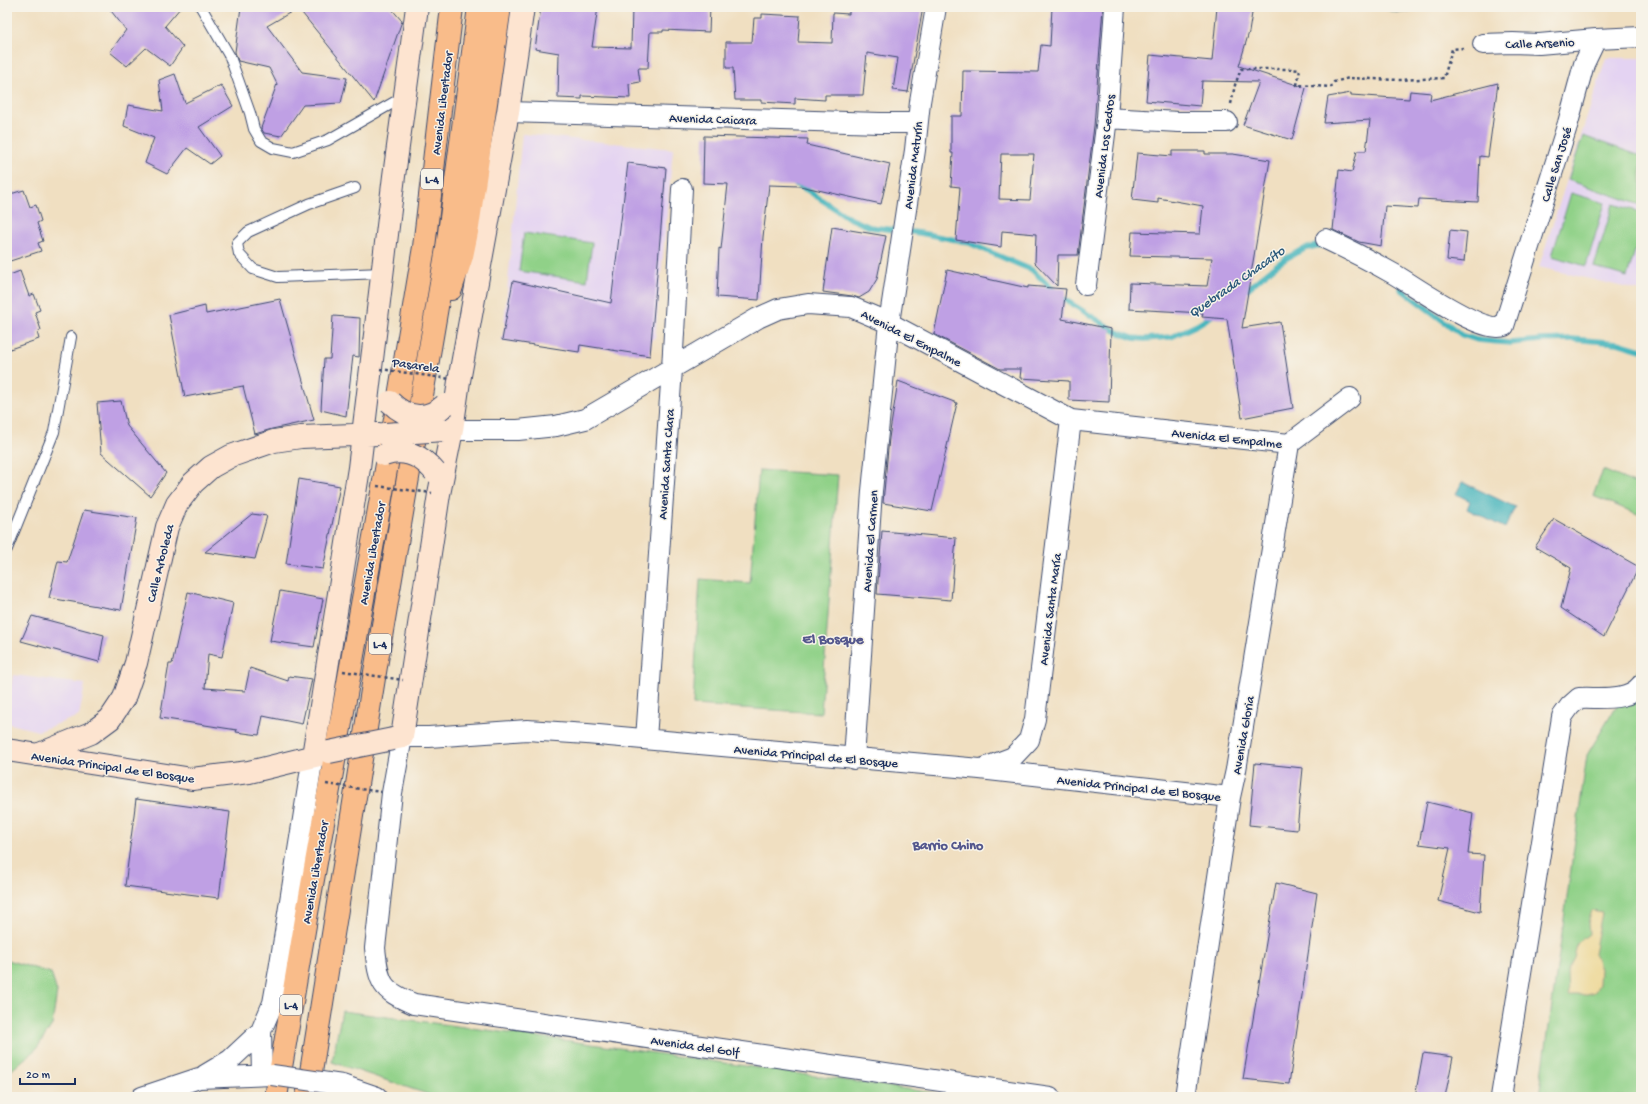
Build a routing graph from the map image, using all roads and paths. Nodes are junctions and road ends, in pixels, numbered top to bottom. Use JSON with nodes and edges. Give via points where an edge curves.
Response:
{"nodes":[{"id":1,"x":201,"y":7,"type":"edge"},
{"id":2,"x":417,"y":7,"type":"edge"},
{"id":3,"x":437,"y":7,"type":"edge"},
{"id":4,"x":452,"y":7,"type":"edge"},
{"id":5,"x":479,"y":7,"type":"edge"},
{"id":6,"x":500,"y":7,"type":"edge"},
{"id":7,"x":523,"y":7,"type":"edge"},
{"id":8,"x":936,"y":7,"type":"edge"},
{"id":9,"x":1115,"y":7,"type":"edge"},
{"id":10,"x":1641,"y":37,"type":"edge"},
{"id":11,"x":1596,"y":39,"type":"junction"},
{"id":12,"x":1483,"y":44,"type":"joint"},
{"id":13,"x":405,"y":96,"type":"junction"},
{"id":14,"x":508,"y":112,"type":"junction"},
{"id":15,"x":1107,"y":118,"type":"junction"},
{"id":16,"x":1227,"y":122,"type":"joint"},
{"id":17,"x":917,"y":123,"type":"junction"},
{"id":18,"x":355,"y":188,"type":"dead end"},
{"id":19,"x":682,"y":189,"type":"dead end"},
{"id":20,"x":1326,"y":239,"type":"dead end"},
{"id":21,"x":383,"y":273,"type":"junction"},
{"id":22,"x":1086,"y":285,"type":"dead end"},
{"id":23,"x":435,"y":316,"type":"junction"},
{"id":24,"x":889,"y":323,"type":"junction"},
{"id":25,"x":71,"y":338,"type":"dead end"},
{"id":26,"x":407,"y":351,"type":"junction"},
{"id":27,"x":672,"y":370,"type":"junction"},
{"id":28,"x":375,"y":375,"type":"junction"},
{"id":29,"x":451,"y":393,"type":"junction"},
{"id":30,"x":1350,"y":398,"type":"dead end"},
{"id":31,"x":1071,"y":420,"type":"junction"},
{"id":32,"x":448,"y":430,"type":"junction"},
{"id":33,"x":364,"y":435,"type":"junction"},
{"id":34,"x":385,"y":444,"type":"junction"},
{"id":35,"x":1289,"y":444,"type":"junction"},
{"id":36,"x":359,"y":468,"type":"junction"},
{"id":37,"x":437,"y":482,"type":"junction"},
{"id":38,"x":377,"y":486,"type":"dead end"},
{"id":39,"x":7,"y":549,"type":"edge"},
{"id":40,"x":343,"y":671,"type":"dead end"},
{"id":41,"x":403,"y":680,"type":"dead end"},
{"id":42,"x":1641,"y":685,"type":"edge"},
{"id":43,"x":397,"y":738,"type":"junction"},
{"id":44,"x":646,"y":739,"type":"junction"},
{"id":45,"x":7,"y":750,"type":"edge"},
{"id":46,"x":37,"y":754,"type":"junction"},
{"id":47,"x":321,"y":754,"type":"junction"},
{"id":48,"x":854,"y":759,"type":"junction"},
{"id":49,"x":980,"y":770,"type":"junction"},
{"id":50,"x":326,"y":784,"type":"dead end"},
{"id":51,"x":381,"y":792,"type":"dead end"},
{"id":52,"x":1230,"y":797,"type":"junction"},
{"id":53,"x":261,"y":1031,"type":"junction"},
{"id":54,"x":267,"y":1075,"type":"junction"},
{"id":55,"x":199,"y":1078,"type":"junction"},
{"id":56,"x":142,"y":1097,"type":"edge"},
{"id":57,"x":276,"y":1097,"type":"edge"},
{"id":58,"x":307,"y":1097,"type":"edge"},
{"id":59,"x":378,"y":1097,"type":"edge"},
{"id":60,"x":1050,"y":1097,"type":"edge"},
{"id":61,"x":1185,"y":1097,"type":"edge"},
{"id":62,"x":1501,"y":1097,"type":"edge"}],
"edges":[{"from":1,"to":13,"type":"lane","via":[[230,57],[254,129],[261,141],[273,148],[294,152],[328,140]]},
{"from":2,"to":13,"type":"main road","name":"Avenida Libertador"},
{"from":3,"to":26,"type":"main road","number":"L-4","via":[[412,269]]},
{"from":4,"to":26,"type":"main road","name":"Avenida Libertador","number":"L-4","via":[[424,247]]},
{"from":5,"to":23,"type":"main road","name":"Avenida Libertador","number":"L-4","via":[[447,248]]},
{"from":6,"to":23,"type":"main road","number":"L-4","via":[[462,256],[452,287]]},
{"from":7,"to":14,"type":"main road"},
{"from":8,"to":17,"type":"street","name":"Avenida Maturín"},
{"from":9,"to":15,"type":"street","name":"Avenida Los Cedros"},
{"from":10,"to":11,"type":"street"},
{"from":11,"to":12,"type":"street","name":"Calle Arsenio","via":[[1539,44]]},
{"from":11,"to":20,"type":"street","name":"Calle San José","via":[[1584,64],[1504,326],[1498,328],[1465,316],[1434,300],[1394,274]]},
{"from":12,"to":16,"type":"path","via":[[1452,49],[1444,78],[1344,78],[1334,82],[1331,87],[1297,85],[1300,70],[1241,69]]},
{"from":13,"to":21,"type":"main road","name":"Avenida Libertador"},
{"from":14,"to":17,"type":"street","name":"Avenida Caicara"},
{"from":14,"to":29,"type":"main road"},
{"from":15,"to":16,"type":"street"},
{"from":15,"to":22,"type":"street","name":"Avenida Los Cedros"},
{"from":17,"to":24,"type":"street","name":"Avenida Maturín"},
{"from":18,"to":21,"type":"lane","via":[[310,204],[248,232],[237,243],[239,254],[253,269],[278,277]]},
{"from":19,"to":27,"type":"street","name":"Avenida Santa Clara"},
{"from":21,"to":28,"type":"main road","name":"Avenida Libertador"},
{"from":23,"to":58,"type":"main road","name":"Avenida Libertador","number":"L-4"},
{"from":24,"to":27,"type":"street","name":"Avenida El Empalme","via":[[851,307],[808,304],[778,309],[758,318]]},
{"from":24,"to":31,"type":"street","name":"Avenida El Empalme"},
{"from":24,"to":48,"type":"street","name":"Avenida El Carmen"},
{"from":25,"to":39,"type":"lane","via":[[54,432]]},
{"from":26,"to":57,"type":"main road","name":"Avenida Libertador","number":"L-4"},
{"from":27,"to":32,"type":"street","name":"Avenida El Empalme","via":[[584,419],[556,426],[518,430]]},
{"from":27,"to":44,"type":"street","name":"Avenida Santa Clara"},
{"from":28,"to":29,"type":"path","name":"Pasarela","bridge":true},
{"from":28,"to":29,"type":"main road","bridge":true,"via":[[390,402],[398,410],[409,415],[426,416],[439,410]]},
{"from":28,"to":33,"type":"main road","name":"Avenida Libertador"},
{"from":29,"to":32,"type":"main road"},
{"from":30,"to":35,"type":"street","name":"Avenida El Empalme"},
{"from":31,"to":35,"type":"street","name":"Avenida El Empalme"},
{"from":31,"to":49,"type":"street","name":"Avenida Santa María","via":[[1035,719],[1029,740],[1013,757]]},
{"from":32,"to":34,"type":"main road","bridge":true},
{"from":32,"to":37,"type":"main road"},
{"from":33,"to":34,"type":"main road","name":"Calle Arboleda"},
{"from":33,"to":36,"type":"main road","name":"Avenida Libertador"},
{"from":33,"to":46,"type":"main road","name":"Calle Arboleda","via":[[301,437],[274,441],[231,456],[211,467],[194,483],[177,504],[167,526],[136,663],[124,698],[110,719],[91,733]]},
{"from":34,"to":36,"type":"main road"},
{"from":34,"to":37,"type":"main road","bridge":true,"via":[[390,453],[410,452],[424,460]]},
{"from":35,"to":52,"type":"street","name":"Avenida Gloria"},
{"from":36,"to":47,"type":"main road","name":"Avenida Libertador"},
{"from":37,"to":38,"type":"path","bridge":true},
{"from":37,"to":43,"type":"main road"},
{"from":40,"to":41,"type":"path","bridge":true},
{"from":42,"to":62,"type":"street","via":[[1637,690],[1624,696],[1579,698],[1562,717]]},
{"from":43,"to":44,"type":"street","name":"Avenida Principal de El Bosque","via":[[527,730]]},
{"from":43,"to":47,"type":"main road","name":"Avenida Principal de El Bosque","bridge":true},
{"from":43,"to":60,"type":"street","name":"Avenida del Golf","via":[[375,948],[382,984],[390,993],[414,1004]]},
{"from":44,"to":48,"type":"street","name":"Avenida Principal de El Bosque"},
{"from":45,"to":46,"type":"main road","name":"Avenida Principal de El Bosque"},
{"from":46,"to":47,"type":"main road","name":"Avenida Principal de El Bosque","via":[[192,779],[249,772]]},
{"from":47,"to":53,"type":"street","name":"Avenida Libertador","via":[[273,1003]]},
{"from":48,"to":49,"type":"street","name":"Avenida Principal de El Bosque"},
{"from":49,"to":52,"type":"street","name":"Avenida Principal de El Bosque"},
{"from":50,"to":51,"type":"path","bridge":true},
{"from":52,"to":61,"type":"street","name":"Avenida Gloria"},
{"from":53,"to":54,"type":"street","name":"Avenida Libertador"},
{"from":53,"to":55,"type":"street","via":[[226,1063]]},
{"from":54,"to":55,"type":"street"},
{"from":54,"to":59,"type":"street","bridge":true,"via":[[342,1085]]},
{"from":55,"to":56,"type":"street"}]}
